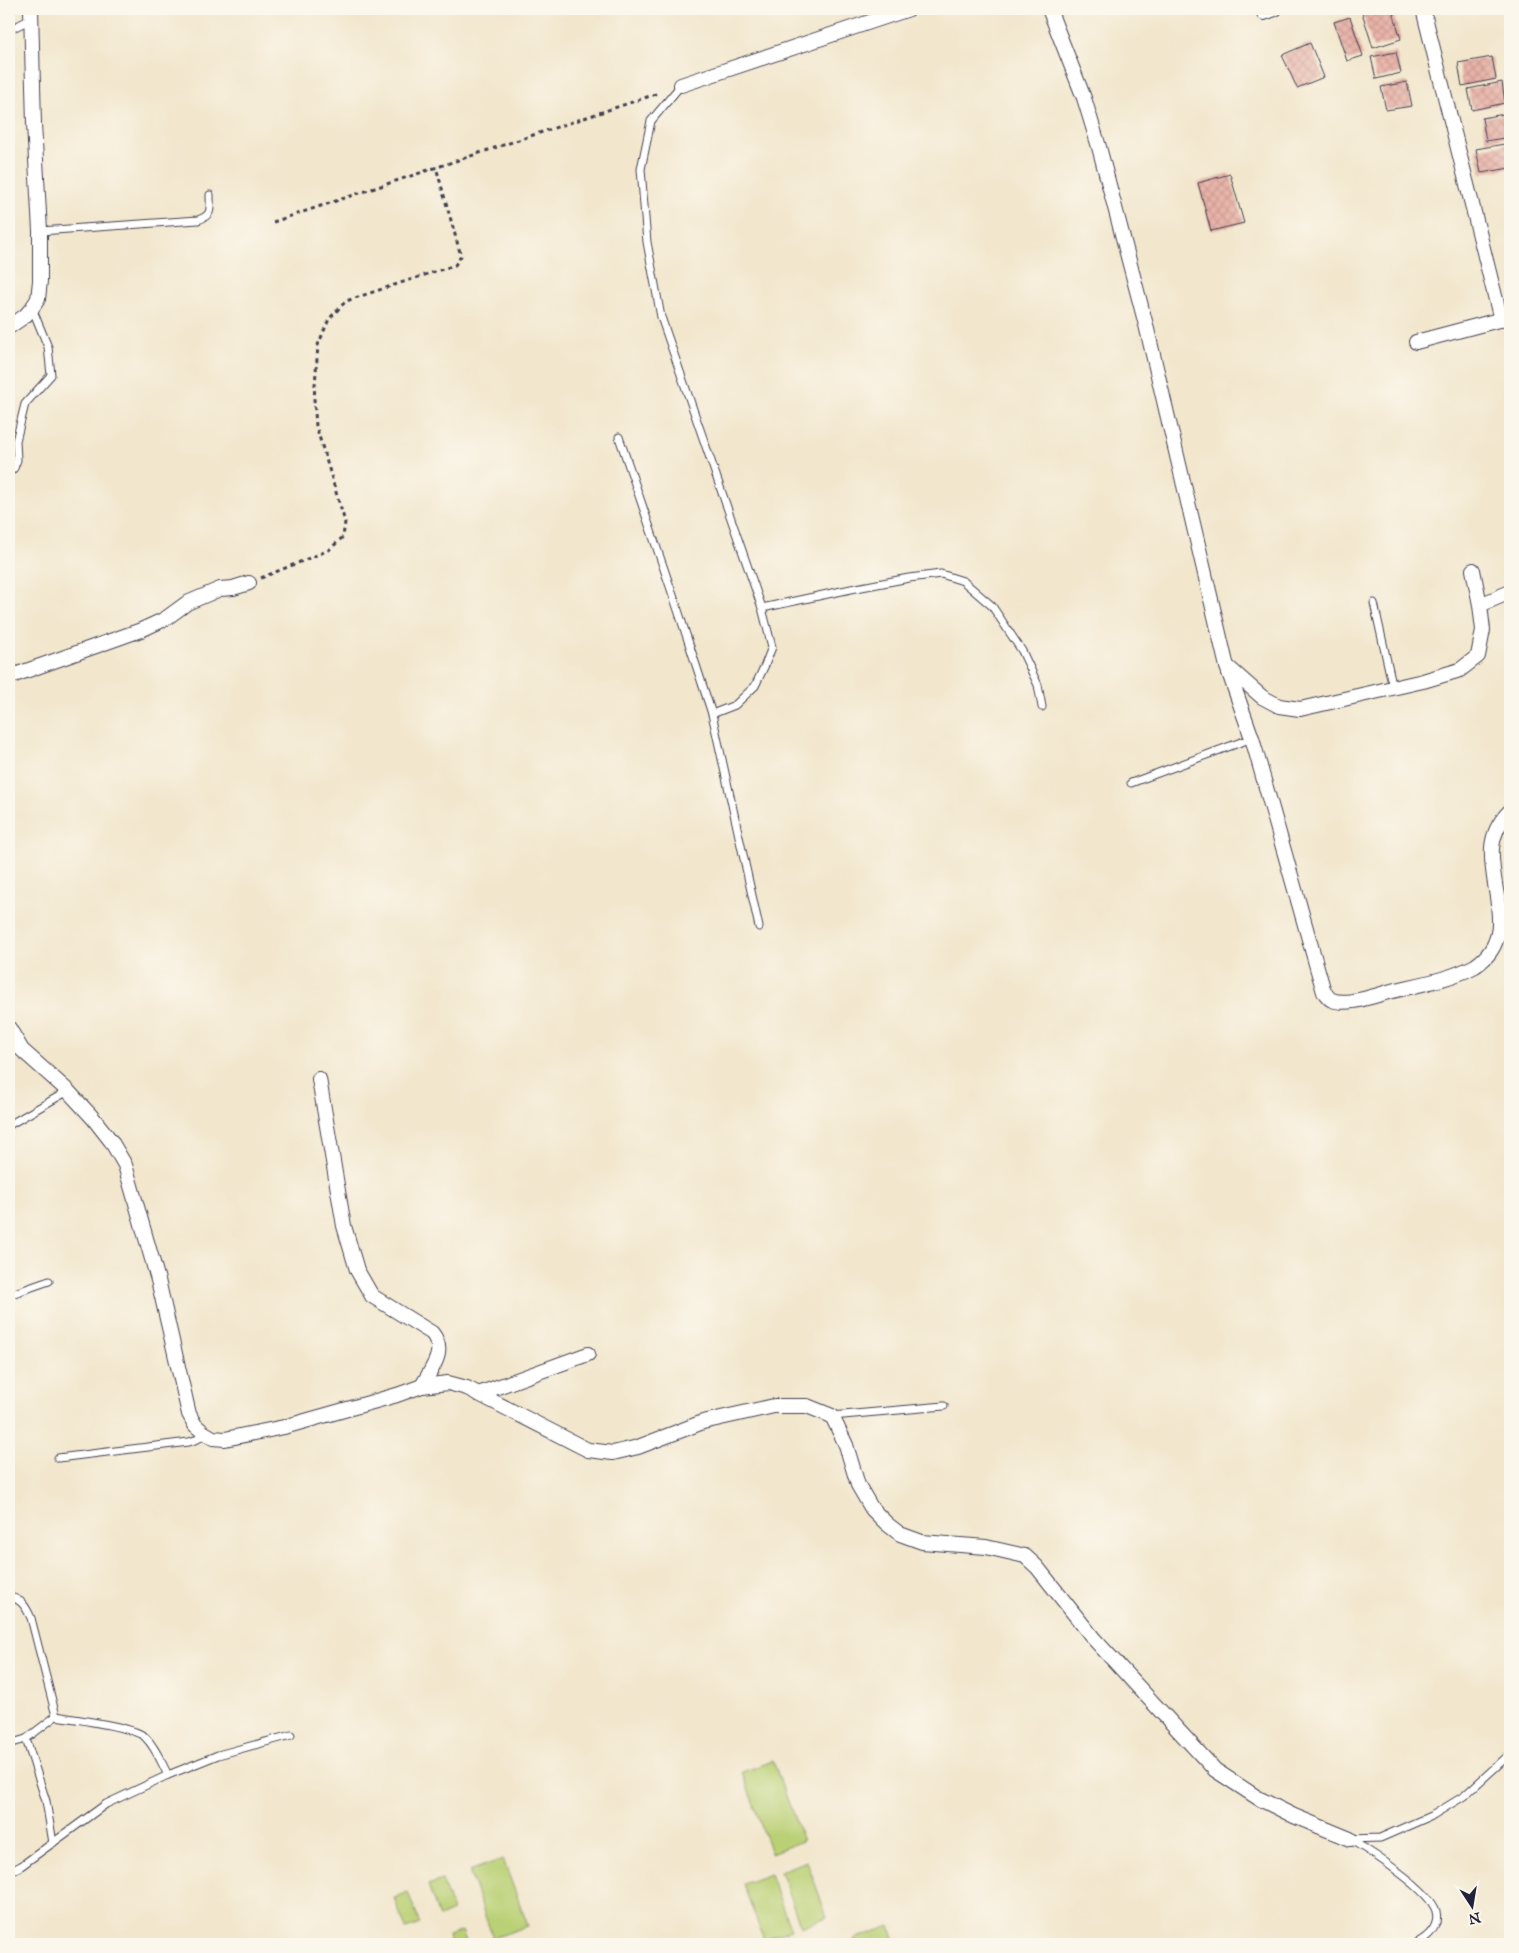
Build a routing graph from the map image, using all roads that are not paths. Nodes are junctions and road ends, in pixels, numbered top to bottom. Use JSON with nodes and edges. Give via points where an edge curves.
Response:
{"nodes":[{"id":1,"x":910,"y":9,"type":"edge"},
{"id":2,"x":1049,"y":9,"type":"edge"},
{"id":3,"x":1422,"y":9,"type":"edge"},
{"id":4,"x":31,"y":14,"type":"edge"},
{"id":5,"x":9,"y":30,"type":"edge"},
{"id":6,"x":681,"y":85,"type":"joint"},
{"id":7,"x":210,"y":195,"type":"dead end"},
{"id":8,"x":40,"y":231,"type":"junction"},
{"id":9,"x":32,"y":308,"type":"junction"},
{"id":10,"x":1506,"y":319,"type":"edge"},
{"id":11,"x":9,"y":327,"type":"edge"},
{"id":12,"x":1416,"y":342,"type":"dead end"},
{"id":13,"x":619,"y":437,"type":"dead end"},
{"id":14,"x":9,"y":473,"type":"edge"},
{"id":15,"x":1473,"y":570,"type":"dead end"},
{"id":16,"x":249,"y":583,"type":"road end"},
{"id":17,"x":1510,"y":592,"type":"edge"},
{"id":18,"x":1374,"y":603,"type":"dead end"},
{"id":19,"x":1480,"y":605,"type":"junction"},
{"id":20,"x":762,"y":608,"type":"junction"},
{"id":21,"x":1227,"y":667,"type":"junction"},
{"id":22,"x":9,"y":677,"type":"edge"},
{"id":23,"x":1393,"y":688,"type":"junction"},
{"id":24,"x":1042,"y":707,"type":"dead end"},
{"id":25,"x":712,"y":714,"type":"junction"},
{"id":26,"x":1252,"y":738,"type":"junction"},
{"id":27,"x":1131,"y":783,"type":"dead end"},
{"id":28,"x":1510,"y":811,"type":"edge"},
{"id":29,"x":760,"y":927,"type":"dead end"},
{"id":30,"x":9,"y":1028,"type":"edge"},
{"id":31,"x":319,"y":1080,"type":"dead end"},
{"id":32,"x":68,"y":1091,"type":"junction"},
{"id":33,"x":9,"y":1125,"type":"edge"},
{"id":34,"x":49,"y":1281,"type":"dead end"},
{"id":35,"x":9,"y":1295,"type":"edge"},
{"id":36,"x":588,"y":1354,"type":"dead end"},
{"id":37,"x":422,"y":1386,"type":"junction"},
{"id":38,"x":478,"y":1394,"type":"junction"},
{"id":39,"x":944,"y":1406,"type":"dead end"},
{"id":40,"x":832,"y":1416,"type":"junction"},
{"id":41,"x":203,"y":1432,"type":"junction"},
{"id":42,"x":58,"y":1458,"type":"dead end"},
{"id":43,"x":9,"y":1597,"type":"edge"},
{"id":44,"x":56,"y":1716,"type":"junction"},
{"id":45,"x":291,"y":1735,"type":"dead end"},
{"id":46,"x":26,"y":1739,"type":"junction"},
{"id":47,"x":9,"y":1744,"type":"edge"},
{"id":48,"x":1510,"y":1754,"type":"edge"},
{"id":49,"x":168,"y":1775,"type":"junction"},
{"id":50,"x":1350,"y":1839,"type":"junction"},
{"id":51,"x":52,"y":1843,"type":"junction"},
{"id":52,"x":9,"y":1872,"type":"edge"},
{"id":53,"x":1415,"y":1944,"type":"edge"}],
"edges":[{"from":1,"to":6,"type":"street"},
{"from":2,"to":21,"type":"street","via":[[1084,98],[1099,147],[1146,325]]},
{"from":3,"to":10,"type":"street"},
{"from":4,"to":5,"type":"lane"},
{"from":4,"to":8,"type":"street"},
{"from":6,"to":20,"type":"lane","via":[[651,122],[641,169],[647,242],[662,317]]},
{"from":7,"to":8,"type":"lane","via":[[210,212],[198,220]]},
{"from":8,"to":9,"type":"street","via":[[40,282],[38,299]]},
{"from":9,"to":11,"type":"street"},
{"from":9,"to":14,"type":"lane","via":[[48,347],[50,374],[24,404],[16,441],[16,460]]},
{"from":10,"to":12,"type":"street"},
{"from":13,"to":25,"type":"lane"},
{"from":15,"to":19,"type":"street"},
{"from":16,"to":22,"type":"street","via":[[220,589],[141,630]]},
{"from":17,"to":19,"type":"street"},
{"from":18,"to":23,"type":"lane"},
{"from":19,"to":23,"type":"street","via":[[1482,630],[1478,656],[1460,670]]},
{"from":20,"to":24,"type":"lane","via":[[909,578],[941,574],[963,581],[992,606],[1022,651],[1038,685]]},
{"from":20,"to":25,"type":"lane","via":[[772,647],[765,665],[755,686],[735,705]]},
{"from":21,"to":23,"type":"street","via":[[1262,697],[1279,706],[1300,709]]},
{"from":21,"to":26,"type":"street"},
{"from":25,"to":29,"type":"lane"},
{"from":26,"to":27,"type":"lane"},
{"from":26,"to":28,"type":"street","via":[[1319,980],[1332,1000],[1364,999],[1460,973],[1477,965],[1489,954],[1502,931],[1492,849],[1495,834]]},
{"from":30,"to":32,"type":"street","via":[[22,1050]]},
{"from":31,"to":37,"type":"street","via":[[344,1226],[357,1270],[372,1296],[438,1341],[439,1354]]},
{"from":32,"to":33,"type":"lane"},
{"from":32,"to":41,"type":"street","via":[[111,1141],[125,1165],[158,1280],[189,1414]]},
{"from":34,"to":35,"type":"lane"},
{"from":36,"to":38,"type":"street"},
{"from":37,"to":38,"type":"street","via":[[448,1383]]},
{"from":37,"to":41,"type":"street","via":[[284,1427],[224,1439],[213,1438]]},
{"from":38,"to":40,"type":"street","via":[[588,1450],[613,1453],[703,1422],[774,1406],[807,1406]]},
{"from":39,"to":40,"type":"lane"},
{"from":40,"to":50,"type":"street","via":[[846,1445],[858,1485],[872,1510],[886,1524],[900,1534],[922,1542],[986,1547],[1024,1556],[1037,1567],[1094,1639],[1215,1770],[1258,1798]]},
{"from":41,"to":42,"type":"lane","via":[[189,1442]]},
{"from":43,"to":44,"type":"lane","via":[[20,1601],[31,1618]]},
{"from":44,"to":46,"type":"lane"},
{"from":44,"to":49,"type":"lane","via":[[136,1731],[145,1736]]},
{"from":45,"to":49,"type":"lane","via":[[218,1755]]},
{"from":46,"to":47,"type":"lane"},
{"from":46,"to":51,"type":"lane","via":[[46,1802]]},
{"from":48,"to":50,"type":"lane","via":[[1464,1796],[1433,1815],[1380,1838]]},
{"from":49,"to":51,"type":"lane","via":[[106,1804]]},
{"from":50,"to":53,"type":"lane","via":[[1422,1891],[1430,1902],[1436,1912],[1436,1924],[1432,1933]]},
{"from":51,"to":52,"type":"lane"}]}
